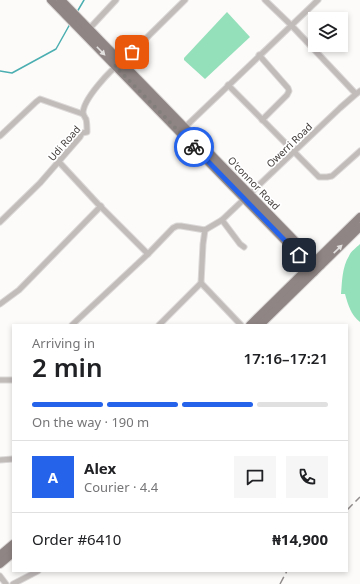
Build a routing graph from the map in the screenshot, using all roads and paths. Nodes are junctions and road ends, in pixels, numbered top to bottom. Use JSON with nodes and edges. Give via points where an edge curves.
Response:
{"nodes":[{"id":1,"x":51,"y":0,"type":"edge"},
{"id":2,"x":116,"y":0,"type":"edge"},
{"id":3,"x":185,"y":0,"type":"edge"},
{"id":4,"x":264,"y":0,"type":"edge"},
{"id":5,"x":318,"y":0,"type":"edge"},
{"id":6,"x":64,"y":6,"type":"edge"},
{"id":7,"x":291,"y":25,"type":"junction"},
{"id":8,"x":88,"y":31,"type":"junction"},
{"id":9,"x":259,"y":55,"type":"junction"},
{"id":10,"x":119,"y":64,"type":"junction"},
{"id":11,"x":228,"y":85,"type":"junction"},
{"id":12,"x":358,"y":93,"type":"edge"},
{"id":13,"x":83,"y":114,"type":"junction"},
{"id":14,"x":262,"y":120,"type":"junction"},
{"id":15,"x":182,"y":129,"type":"junction"},
{"id":16,"x":0,"y":136,"type":"edge"},
{"id":17,"x":360,"y":151,"type":"edge"},
{"id":18,"x":294,"y":152,"type":"junction"},
{"id":19,"x":59,"y":162,"type":"junction"},
{"id":20,"x":248,"y":197,"type":"junction"},
{"id":21,"x":101,"y":206,"type":"junction"},
{"id":22,"x":360,"y":217,"type":"edge"},
{"id":23,"x":222,"y":220,"type":"junction"},
{"id":24,"x":0,"y":222,"type":"edge"},
{"id":25,"x":360,"y":227,"type":"edge"},
{"id":26,"x":205,"y":230,"type":"junction"},
{"id":27,"x":244,"y":247,"type":"dead end"},
{"id":28,"x":302,"y":252,"type":"junction"},
{"id":29,"x":324,"y":252,"type":"junction"},
{"id":30,"x":148,"y":254,"type":"junction"},
{"id":31,"x":315,"y":266,"type":"junction"},
{"id":32,"x":301,"y":276,"type":"junction"},
{"id":33,"x":201,"y":283,"type":"junction"},
{"id":34,"x":0,"y":304,"type":"edge"},
{"id":35,"x":73,"y":324,"type":"edge"},
{"id":36,"x":160,"y":324,"type":"edge"},
{"id":37,"x":240,"y":324,"type":"edge"},
{"id":38,"x":251,"y":324,"type":"edge"},
{"id":39,"x":261,"y":324,"type":"edge"},
{"id":40,"x":0,"y":380,"type":"edge"},
{"id":41,"x":12,"y":380,"type":"edge"},
{"id":42,"x":12,"y":459,"type":"edge"},
{"id":43,"x":0,"y":460,"type":"edge"},
{"id":44,"x":12,"y":545,"type":"edge"},
{"id":45,"x":12,"y":554,"type":"edge"},
{"id":46,"x":0,"y":555,"type":"edge"},
{"id":47,"x":0,"y":564,"type":"edge"},
{"id":48,"x":36,"y":572,"type":"edge"},
{"id":49,"x":0,"y":576,"type":"edge"},
{"id":50,"x":6,"y":584,"type":"edge"},
{"id":51,"x":13,"y":584,"type":"edge"}],
"edges":[{"from":1,"to":6,"type":"main road","name":"O'connor Road"},
{"from":2,"to":8,"type":"street"},
{"from":3,"to":10,"type":"street","name":"Udi Road"},
{"from":4,"to":7,"type":"street"},
{"from":5,"to":7,"type":"street"},
{"from":6,"to":8,"type":"main road","name":"O'connor Road"},
{"from":7,"to":9,"type":"street"},
{"from":7,"to":12,"type":"street"},
{"from":8,"to":10,"type":"main road","name":"O'connor Road"},
{"from":9,"to":11,"type":"street"},
{"from":9,"to":14,"type":"street","via":[[289,91]]},
{"from":10,"to":13,"type":"street","name":"Udi Road","via":[[89,97]]},
{"from":10,"to":15,"type":"main road","name":"O'connor Road"},
{"from":11,"to":14,"type":"street"},
{"from":11,"to":15,"type":"street"},
{"from":12,"to":18,"type":"street","name":"Owerri Road"},
{"from":13,"to":16,"type":"street","via":[[40,99]]},
{"from":13,"to":19,"type":"street","name":"Udi Road","via":[[87,132],[82,133]]},
{"from":14,"to":18,"type":"street"},
{"from":15,"to":20,"type":"main road","name":"O'connor Road"},
{"from":17,"to":18,"type":"street","via":[[332,176],[327,177],[319,176]]},
{"from":18,"to":20,"type":"street","name":"Owerri Road"},
{"from":19,"to":21,"type":"street"},
{"from":19,"to":24,"type":"street","name":"Udi Road"},
{"from":20,"to":23,"type":"street","name":"Owerri Road"},
{"from":20,"to":28,"type":"main road","name":"O'connor Road"},
{"from":21,"to":30,"type":"street"},
{"from":21,"to":34,"type":"street","via":[[19,290]]},
{"from":22,"to":29,"type":"main road"},
{"from":23,"to":26,"type":"street","name":"Owerri Road"},
{"from":23,"to":27,"type":"street"},
{"from":31,"to":25,"type":"main road","one_way":true},
{"from":26,"to":30,"type":"street","via":[[177,226]]},
{"from":26,"to":33,"type":"street"},
{"from":28,"to":29,"type":"main road"},
{"from":28,"to":31,"type":"main road","name":"O'connor Road"},
{"from":28,"to":32,"type":"main road"},
{"from":29,"to":31,"type":"main road"},
{"from":30,"to":35,"type":"street"},
{"from":31,"to":32,"type":"main road"},
{"from":31,"to":39,"type":"main road"},
{"from":32,"to":38,"type":"main road"},
{"from":33,"to":36,"type":"street"},
{"from":33,"to":37,"type":"street"},
{"from":40,"to":41,"type":"street"},
{"from":42,"to":43,"type":"street"},
{"from":44,"to":46,"type":"main road"},
{"from":45,"to":47,"type":"main road"},
{"from":48,"to":51,"type":"street"},
{"from":49,"to":50,"type":"street"}]}
